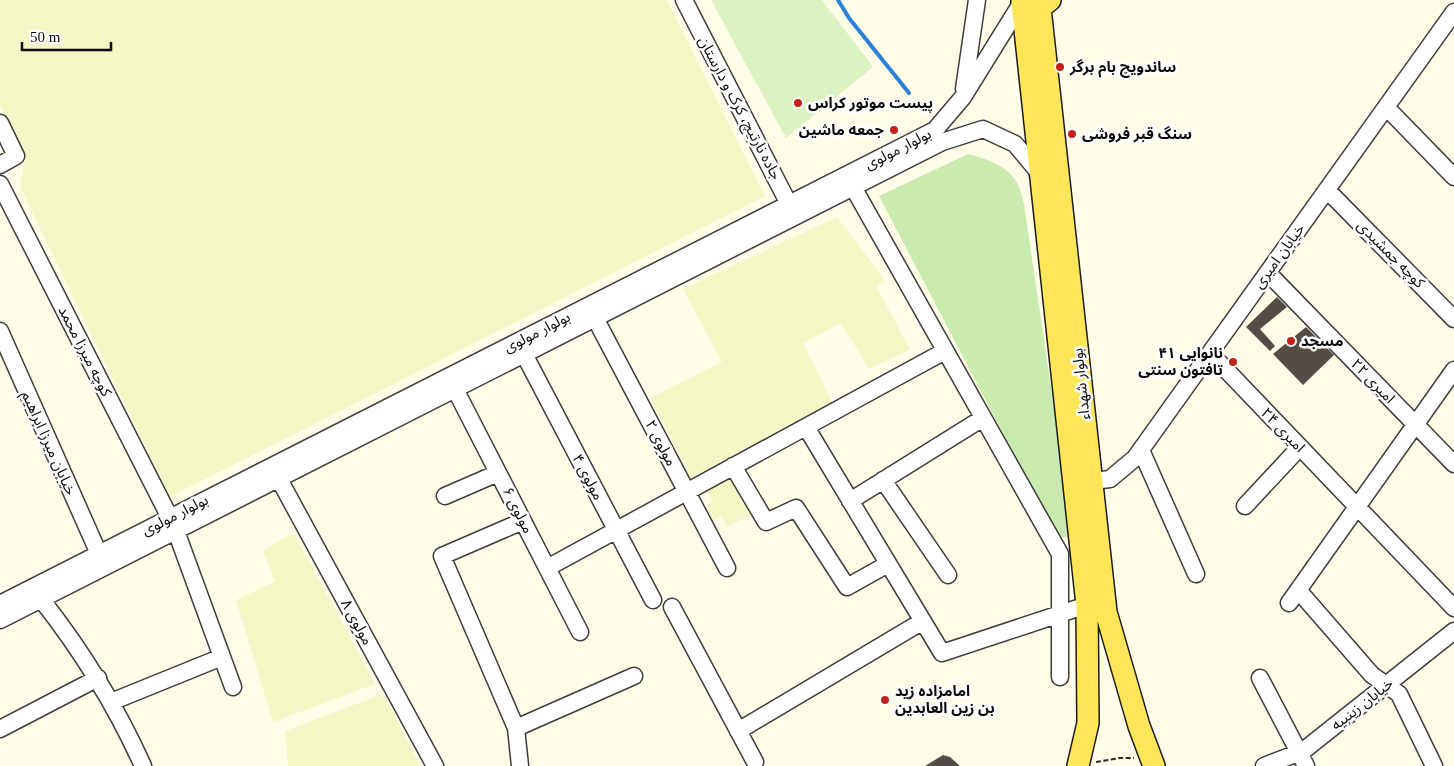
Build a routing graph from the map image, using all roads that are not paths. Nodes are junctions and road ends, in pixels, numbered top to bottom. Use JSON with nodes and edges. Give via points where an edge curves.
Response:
{"nodes":[{"id":1,"x":684,"y":0,"type":"edge"},
{"id":2,"x":977,"y":0,"type":"edge"},
{"id":3,"x":1050,"y":0,"type":"edge"},
{"id":4,"x":1023,"y":1,"type":"edge"},
{"id":5,"x":1451,"y":24,"type":"edge"},
{"id":6,"x":963,"y":97,"type":"junction"},
{"id":7,"x":1386,"y":108,"type":"junction"},
{"id":8,"x":0,"y":123,"type":"edge"},
{"id":9,"x":939,"y":136,"type":"junction"},
{"id":10,"x":0,"y":165,"type":"edge"},
{"id":11,"x":1041,"y":175,"type":"junction"},
{"id":12,"x":1454,"y":177,"type":"edge"},
{"id":13,"x":0,"y":184,"type":"edge"},
{"id":14,"x":853,"y":187,"type":"junction"},
{"id":15,"x":1327,"y":190,"type":"junction"},
{"id":16,"x":792,"y":210,"type":"junction"},
{"id":17,"x":1268,"y":272,"type":"junction"},
{"id":18,"x":595,"y":318,"type":"junction"},
{"id":19,"x":1454,"y":319,"type":"edge"},
{"id":20,"x":1066,"y":323,"type":"junction"},
{"id":21,"x":0,"y":331,"type":"edge"},
{"id":22,"x":945,"y":351,"type":"junction"},
{"id":23,"x":1210,"y":353,"type":"junction"},
{"id":24,"x":524,"y":354,"type":"junction"},
{"id":25,"x":1454,"y":370,"type":"edge"},
{"id":26,"x":455,"y":389,"type":"junction"},
{"id":27,"x":983,"y":418,"type":"junction"},
{"id":28,"x":1415,"y":425,"type":"junction"},
{"id":29,"x":364,"y":427,"type":"junction"},
{"id":30,"x":806,"y":427,"type":"junction"},
{"id":31,"x":1300,"y":447,"type":"junction"},
{"id":32,"x":1141,"y":450,"type":"junction"},
{"id":33,"x":1454,"y":464,"type":"edge"},
{"id":34,"x":733,"y":466,"type":"junction"},
{"id":35,"x":498,"y":473,"type":"junction"},
{"id":36,"x":279,"y":478,"type":"junction"},
{"id":37,"x":884,"y":480,"type":"junction"},
{"id":38,"x":1092,"y":481,"type":"junction"},
{"id":39,"x":687,"y":492,"type":"junction"},
{"id":40,"x":445,"y":496,"type":"dead end"},
{"id":41,"x":850,"y":501,"type":"junction"},
{"id":42,"x":1245,"y":506,"type":"dead end"},
{"id":43,"x":1357,"y":507,"type":"junction"},
{"id":44,"x":523,"y":521,"type":"junction"},
{"id":45,"x":173,"y":524,"type":"junction"},
{"id":46,"x":616,"y":530,"type":"junction"},
{"id":47,"x":1081,"y":547,"type":"junction"},
{"id":48,"x":98,"y":554,"type":"junction"},
{"id":49,"x":1060,"y":554,"type":"junction"},
{"id":50,"x":888,"y":564,"type":"junction"},
{"id":51,"x":547,"y":568,"type":"junction"},
{"id":52,"x":727,"y":568,"type":"dead end"},
{"id":53,"x":1196,"y":574,"type":"dead end"},
{"id":54,"x":948,"y":575,"type":"dead end"},
{"id":55,"x":41,"y":599,"type":"junction"},
{"id":56,"x":653,"y":600,"type":"dead end"},
{"id":57,"x":0,"y":604,"type":"edge"},
{"id":58,"x":1087,"y":605,"type":"junction"},
{"id":59,"x":672,"y":607,"type":"dead end"},
{"id":60,"x":1454,"y":608,"type":"edge"},
{"id":61,"x":1060,"y":614,"type":"junction"},
{"id":62,"x":0,"y":620,"type":"edge"},
{"id":63,"x":923,"y":622,"type":"junction"},
{"id":64,"x":1454,"y":631,"type":"edge"},
{"id":65,"x":580,"y":632,"type":"dead end"},
{"id":66,"x":222,"y":657,"type":"junction"},
{"id":67,"x":634,"y":676,"type":"dead end"},
{"id":68,"x":98,"y":678,"type":"junction"},
{"id":69,"x":1060,"y":678,"type":"dead end"},
{"id":70,"x":1260,"y":678,"type":"dead end"},
{"id":71,"x":1386,"y":685,"type":"junction"},
{"id":72,"x":233,"y":687,"type":"dead end"},
{"id":73,"x":112,"y":702,"type":"junction"},
{"id":74,"x":516,"y":728,"type":"junction"},
{"id":75,"x":0,"y":729,"type":"edge"},
{"id":76,"x":738,"y":731,"type":"junction"},
{"id":77,"x":1302,"y":759,"type":"edge"},
{"id":78,"x":755,"y":762,"type":"dead end"},
{"id":79,"x":1153,"y":764,"type":"edge"},
{"id":80,"x":1086,"y":765,"type":"edge"},
{"id":81,"x":144,"y":766,"type":"edge"},
{"id":82,"x":435,"y":766,"type":"edge"},
{"id":83,"x":520,"y":766,"type":"edge"},
{"id":84,"x":1264,"y":766,"type":"edge"},
{"id":85,"x":1434,"y":766,"type":"edge"}],
"edges":[{"from":1,"to":16,"type":"street","name":"جاده نارتیچ، کرک و دارستان"},
{"from":2,"to":6,"type":"street"},
{"from":3,"to":20,"type":"main road","name":"بولوار شهداء","via":[[1040,8]]},
{"from":4,"to":6,"type":"street","name":"بولوار مولوی"},
{"from":4,"to":11,"type":"main road","name":"بولوار شهداء"},
{"from":5,"to":7,"type":"street","name":"خیابان امیری"},
{"from":6,"to":9,"type":"street","name":"بولوار مولوی"},
{"from":7,"to":12,"type":"street"},
{"from":7,"to":15,"type":"street","name":"خیابان امیری"},
{"from":8,"to":10,"type":"street","via":[[16,156]]},
{"from":9,"to":11,"type":"street","name":"بولوار مولوی","via":[[983,129],[1015,144]]},
{"from":9,"to":14,"type":"street","name":"بولوار مولوی"},
{"from":9,"to":16,"type":"street","name":"بولوار مولوی"},
{"from":11,"to":20,"type":"main road","name":"بولوار شهداء"},
{"from":13,"to":45,"type":"street","name":"کوچه میرزا محمد"},
{"from":14,"to":16,"type":"street","name":"بولوار مولوی"},
{"from":14,"to":22,"type":"street"},
{"from":15,"to":17,"type":"street","name":"خیابان امیری"},
{"from":15,"to":19,"type":"street","name":"کوچه جمشیدی"},
{"from":16,"to":18,"type":"street","name":"بولوار مولوی"},
{"from":16,"to":29,"type":"street","name":"بولوار مولوی"},
{"from":17,"to":23,"type":"street","name":"خیابان امیری"},
{"from":17,"to":28,"type":"street","name":"امیری ۲۲"},
{"from":18,"to":24,"type":"street","name":"بولوار مولوی"},
{"from":18,"to":39,"type":"street","name":"مولوی ۲"},
{"from":20,"to":38,"type":"main road","name":"بولوار شهداء"},
{"from":20,"to":47,"type":"main road","name":"بولوار شهداء"},
{"from":21,"to":48,"type":"street","name":"خیابان میرزا ابراهیم"},
{"from":22,"to":27,"type":"street"},
{"from":22,"to":30,"type":"street"},
{"from":23,"to":31,"type":"street","name":"امیری ۲۴"},
{"from":23,"to":32,"type":"street","name":"خیابان امیری"},
{"from":24,"to":26,"type":"street","name":"بولوار مولوی"},
{"from":24,"to":46,"type":"street","name":"مولوی ۴"},
{"from":25,"to":28,"type":"street"},
{"from":26,"to":29,"type":"street","name":"بولوار مولوی"},
{"from":26,"to":35,"type":"street","name":"مولوی ۶"},
{"from":27,"to":37,"type":"street"},
{"from":27,"to":49,"type":"street"},
{"from":28,"to":33,"type":"street","name":"امیری ۲۲"},
{"from":28,"to":43,"type":"street"},
{"from":29,"to":36,"type":"street","name":"بولوار مولوی"},
{"from":29,"to":45,"type":"street","name":"بولوار مولوی"},
{"from":30,"to":34,"type":"street"},
{"from":30,"to":41,"type":"street"},
{"from":31,"to":42,"type":"street"},
{"from":31,"to":43,"type":"street","name":"امیری ۲۴"},
{"from":32,"to":38,"type":"street","name":"خیابان امیری","via":[[1110,479]]},
{"from":32,"to":53,"type":"street"},
{"from":34,"to":39,"type":"street"},
{"from":34,"to":50,"type":"street","via":[[766,522],[796,508],[847,587]]},
{"from":35,"to":40,"type":"street"},
{"from":35,"to":44,"type":"street","name":"مولوی ۶"},
{"from":36,"to":45,"type":"street","name":"بولوار مولوی"},
{"from":36,"to":82,"type":"street","name":"مولوی ۸"},
{"from":37,"to":41,"type":"street"},
{"from":37,"to":54,"type":"street"},
{"from":38,"to":79,"type":"main road","name":"بولوار شهداء","via":[[1106,612]]},
{"from":39,"to":46,"type":"street"},
{"from":39,"to":52,"type":"street","name":"مولوی ۲"},
{"from":41,"to":50,"type":"street"},
{"from":43,"to":60,"type":"street","name":"امیری ۲۴"},
{"from":43,"to":71,"type":"street","via":[[1293,597]]},
{"from":44,"to":51,"type":"street","name":"مولوی ۶"},
{"from":44,"to":74,"type":"street","via":[[442,556]]},
{"from":45,"to":48,"type":"street","name":"بولوار مولوی"},
{"from":45,"to":55,"type":"street","name":"بولوار مولوی"},
{"from":45,"to":66,"type":"street","name":"کوچه میرزا محمد"},
{"from":46,"to":51,"type":"street"},
{"from":46,"to":56,"type":"street","name":"مولوی ۴"},
{"from":47,"to":49,"type":"street"},
{"from":47,"to":58,"type":"main road","name":"بولوار شهداء"},
{"from":48,"to":57,"type":"street","name":"بولوار مولوی"},
{"from":49,"to":61,"type":"street"},
{"from":50,"to":63,"type":"street"},
{"from":51,"to":65,"type":"street","name":"مولوی ۶"},
{"from":55,"to":62,"type":"street","name":"بولوار مولوی"},
{"from":55,"to":68,"type":"street"},
{"from":58,"to":61,"type":"street"},
{"from":58,"to":80,"type":"main road","name":"بولوار شهداء"},
{"from":59,"to":76,"type":"street"},
{"from":61,"to":63,"type":"street","via":[[942,652]]},
{"from":61,"to":69,"type":"street"},
{"from":63,"to":76,"type":"street"},
{"from":64,"to":71,"type":"street","name":"خیابان زینبیه"},
{"from":66,"to":72,"type":"street","name":"کوچه میرزا محمد"},
{"from":66,"to":73,"type":"street"},
{"from":67,"to":74,"type":"street"},
{"from":68,"to":73,"type":"street"},
{"from":68,"to":75,"type":"street"},
{"from":70,"to":77,"type":"street"},
{"from":71,"to":77,"type":"street","name":"خیابان زینبیه"},
{"from":71,"to":85,"type":"street","via":[[1399,694]]},
{"from":73,"to":81,"type":"street"},
{"from":74,"to":83,"type":"street"},
{"from":76,"to":78,"type":"street"},
{"from":77,"to":84,"type":"street","name":"خیابان زینبیه"}]}
